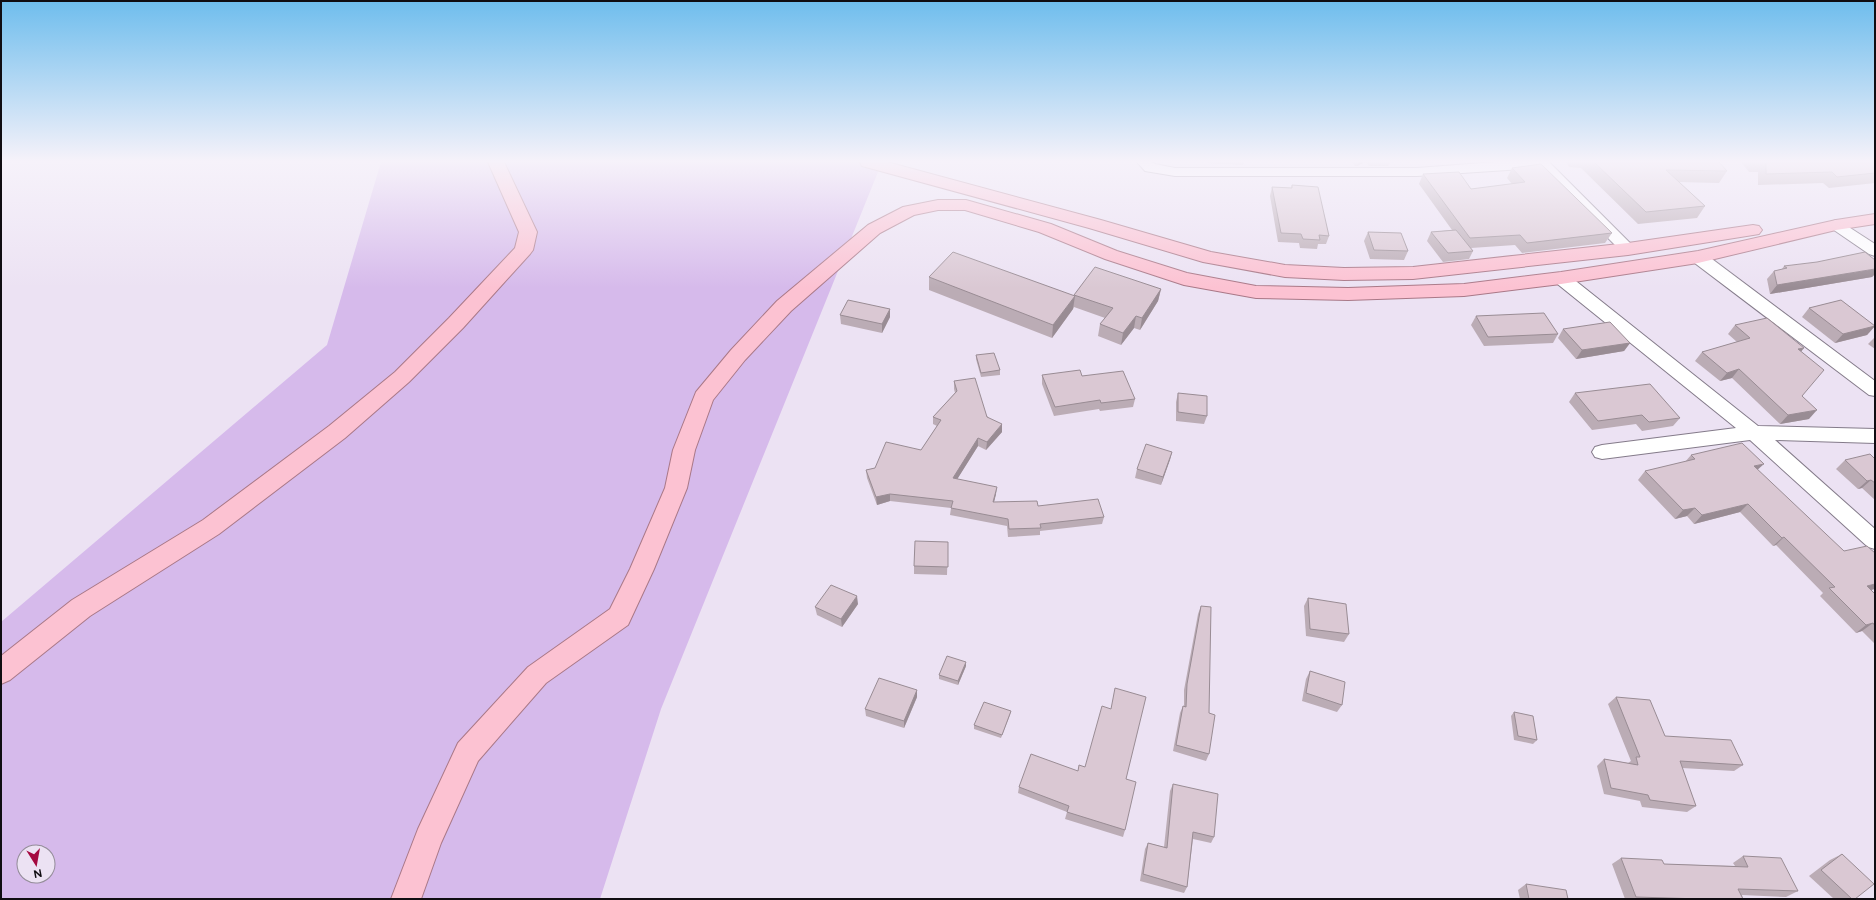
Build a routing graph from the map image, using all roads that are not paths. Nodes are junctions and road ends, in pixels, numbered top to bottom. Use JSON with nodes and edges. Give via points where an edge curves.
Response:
{"nodes":[{"id":1,"x":517,"y":204,"type":"edge"},
{"id":2,"x":1022,"y":204,"type":"edge"},
{"id":3,"x":1584,"y":204,"type":"edge"},
{"id":4,"x":1875,"y":219,"type":"edge"},
{"id":5,"x":1836,"y":225,"type":"junction"},
{"id":6,"x":1628,"y":249,"type":"junction"},
{"id":7,"x":1875,"y":251,"type":"edge"},
{"id":8,"x":1698,"y":257,"type":"junction"},
{"id":9,"x":1561,"y":278,"type":"junction"},
{"id":10,"x":1875,"y":390,"type":"edge"},
{"id":11,"x":1754,"y":433,"type":"junction"},
{"id":12,"x":1875,"y":436,"type":"edge"},
{"id":13,"x":1602,"y":452,"type":"dead end"},
{"id":14,"x":1875,"y":541,"type":"edge"},
{"id":15,"x":1,"y":672,"type":"edge"},
{"id":16,"x":406,"y":899,"type":"edge"}],
"edges":[{"from":1,"to":15,"type":"highway","via":[[528,232],[524,250],[456,324],[402,377],[337,432],[211,527],[81,608]]},
{"from":2,"to":6,"type":"highway","via":[[1209,258],[1285,271],[1344,274],[1413,273]]},
{"from":3,"to":6,"type":"street"},
{"from":4,"to":5,"type":"highway"},
{"from":5,"to":6,"type":"highway","via":[[1805,224],[1776,227]]},
{"from":5,"to":7,"type":"street"},
{"from":5,"to":8,"type":"highway"},
{"from":8,"to":9,"type":"highway"},
{"from":8,"to":10,"type":"street"},
{"from":9,"to":11,"type":"street"},
{"from":9,"to":16,"type":"highway","via":[[1464,290],[1348,294],[1256,292],[1184,279],[1111,255],[1045,228],[966,205],[938,205],[909,211],[874,229],[784,306],[703,397],[684,450],[676,488],[642,570],[619,617],[536,675],[468,752],[428,839]]},
{"from":11,"to":12,"type":"street"},
{"from":11,"to":13,"type":"street"},
{"from":11,"to":14,"type":"street"}]}
